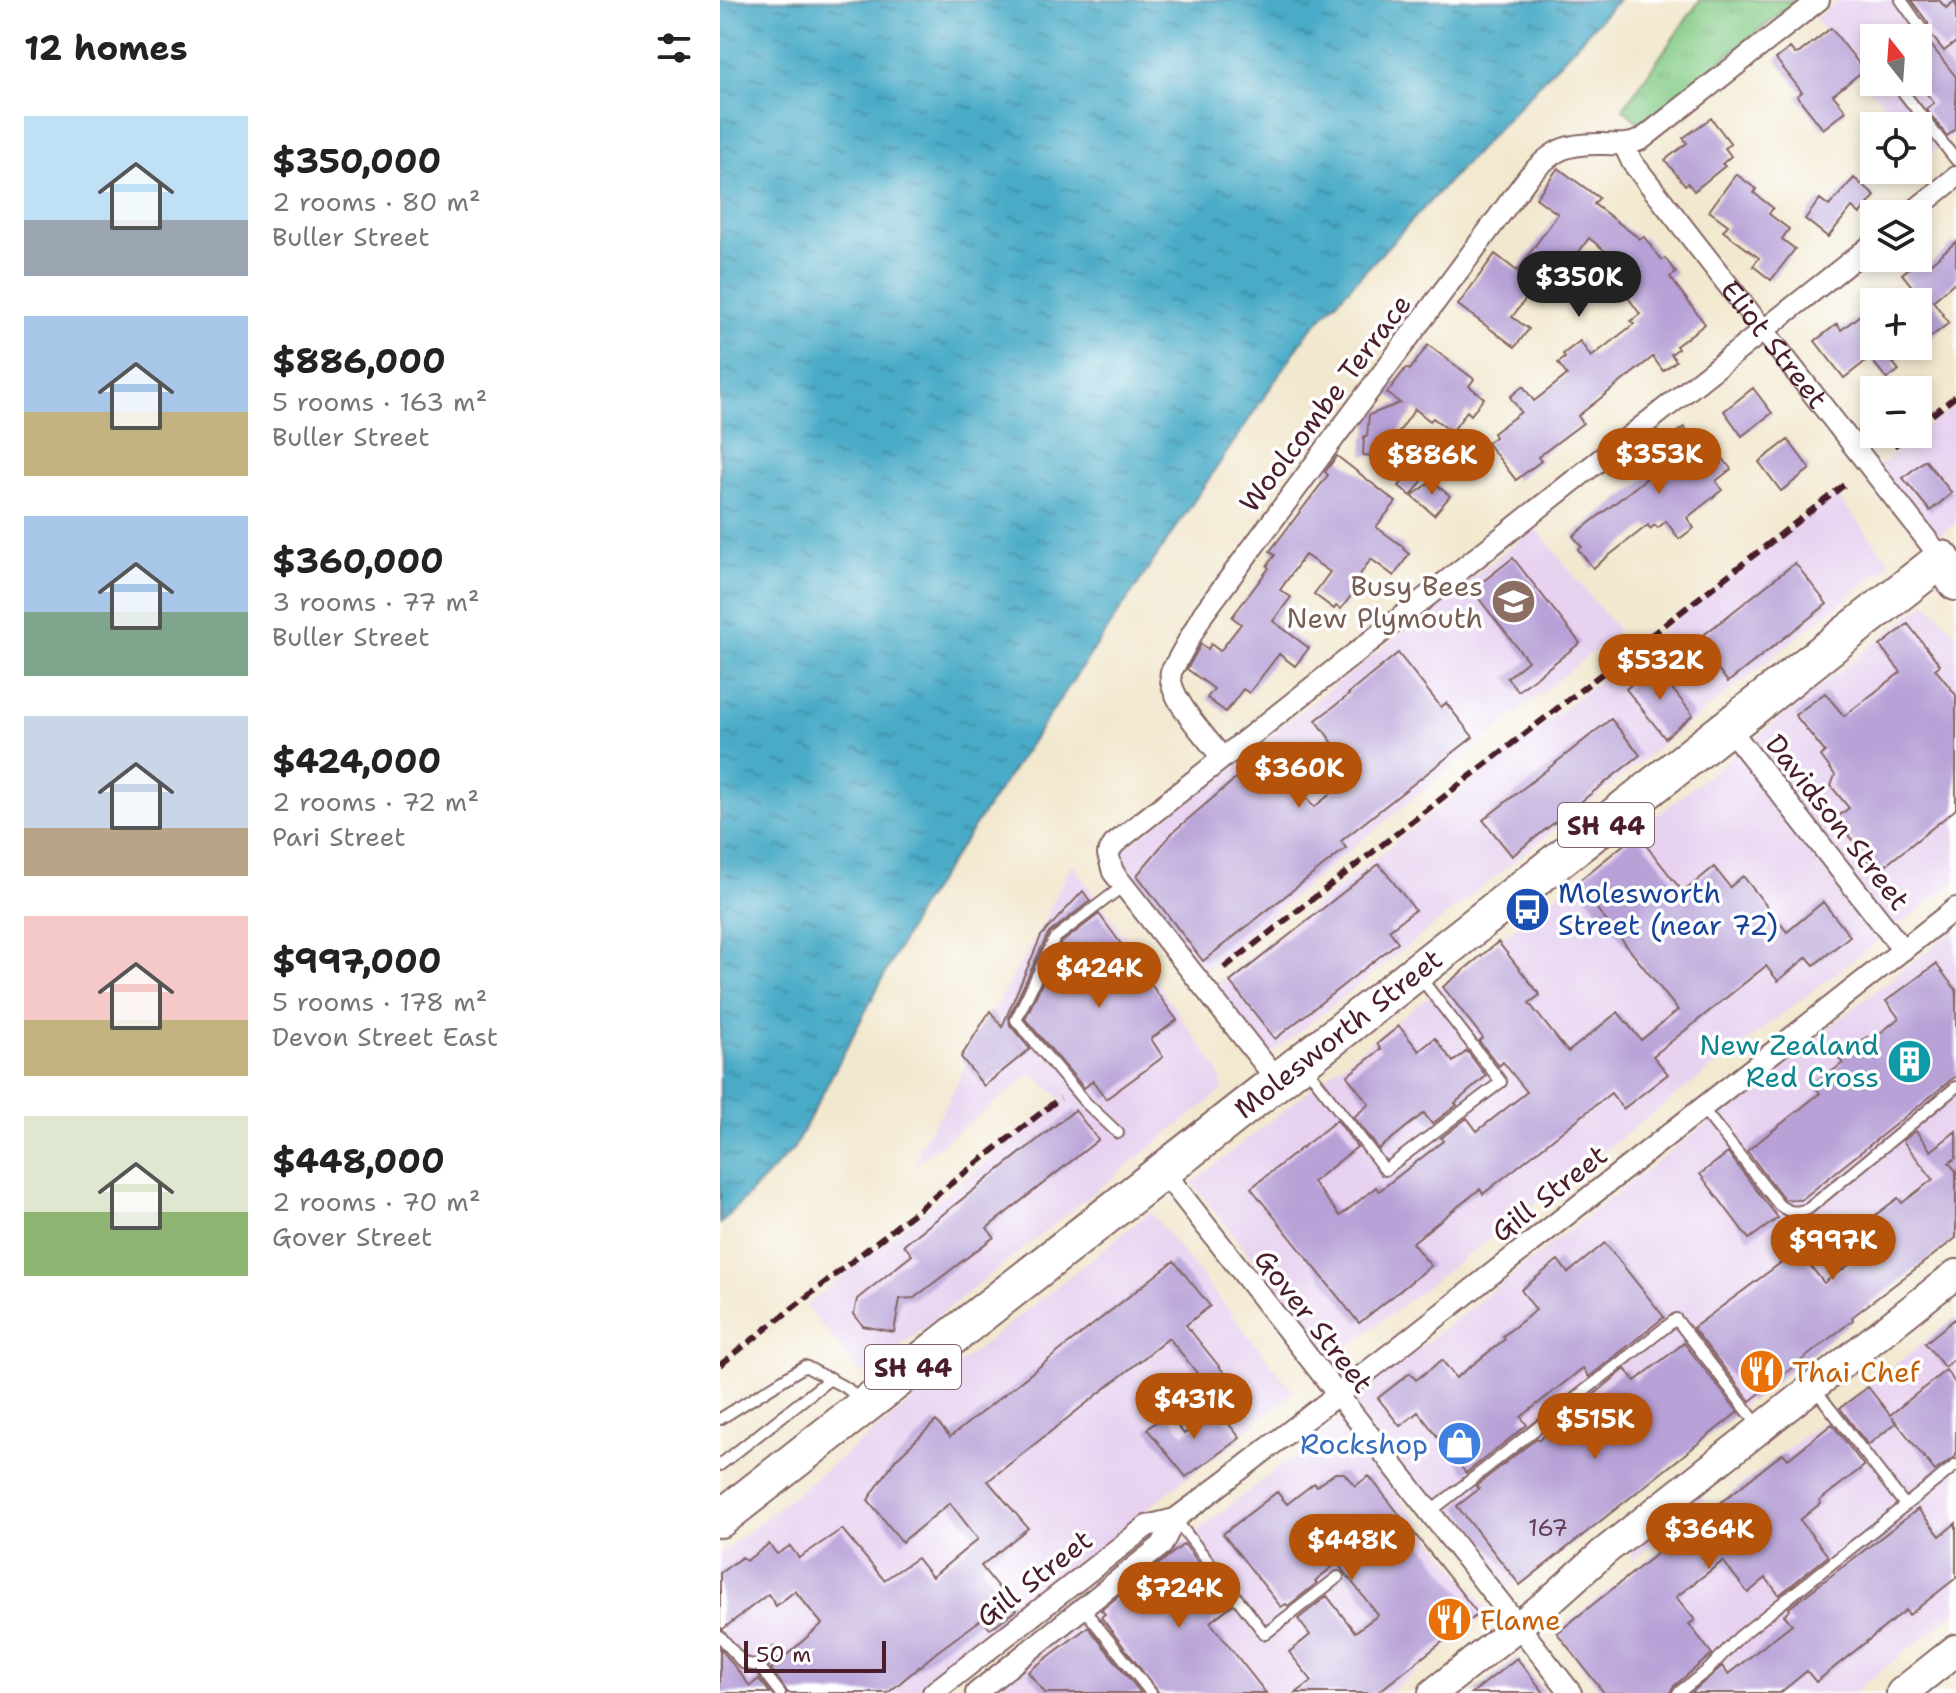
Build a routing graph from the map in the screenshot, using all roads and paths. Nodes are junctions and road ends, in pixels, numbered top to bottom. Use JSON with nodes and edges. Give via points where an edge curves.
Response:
{"nodes":[{"id":1,"x":1819,"y":0,"type":"edge"},
{"id":2,"x":1901,"y":0,"type":"edge"},
{"id":3,"x":1918,"y":24,"type":"edge"},
{"id":4,"x":1906,"y":96,"type":"edge"},
{"id":5,"x":1624,"y":145,"type":"junction"},
{"id":6,"x":1956,"y":160,"type":"edge"},
{"id":7,"x":1956,"y":177,"type":"edge"},
{"id":8,"x":1927,"y":200,"type":"edge"},
{"id":9,"x":1860,"y":254,"type":"edge"},
{"id":10,"x":1764,"y":332,"type":"junction"},
{"id":11,"x":1951,"y":563,"type":"edge"},
{"id":12,"x":1729,"y":728,"type":"junction"},
{"id":13,"x":1221,"y":757,"type":"junction"},
{"id":14,"x":1123,"y":886,"type":"junction"},
{"id":15,"x":1956,"y":908,"type":"edge"},
{"id":16,"x":1903,"y":950,"type":"junction"},
{"id":17,"x":1418,"y":973,"type":"junction"},
{"id":18,"x":1289,"y":1070,"type":"junction"},
{"id":19,"x":1956,"y":1087,"type":"edge"},
{"id":20,"x":1702,"y":1108,"type":"junction"},
{"id":21,"x":1118,"y":1133,"type":"dead end"},
{"id":22,"x":1163,"y":1171,"type":"junction"},
{"id":23,"x":1956,"y":1274,"type":"edge"},
{"id":24,"x":831,"y":1378,"type":"junction"},
{"id":25,"x":1813,"y":1386,"type":"junction"},
{"id":26,"x":1336,"y":1396,"type":"junction"},
{"id":27,"x":864,"y":1405,"type":"junction"},
{"id":28,"x":720,"y":1419,"type":"edge"},
{"id":29,"x":1760,"y":1427,"type":"junction"},
{"id":30,"x":720,"y":1465,"type":"edge"},
{"id":31,"x":1956,"y":1465,"type":"edge"},
{"id":32,"x":1905,"y":1505,"type":"junction"},
{"id":33,"x":1429,"y":1513,"type":"junction"},
{"id":34,"x":720,"y":1519,"type":"edge"},
{"id":35,"x":1175,"y":1519,"type":"junction"},
{"id":36,"x":1338,"y":1577,"type":"dead end"},
{"id":37,"x":1083,"y":1608,"type":"junction"},
{"id":38,"x":1518,"y":1626,"type":"junction"},
{"id":39,"x":720,"y":1636,"type":"edge"},
{"id":40,"x":1956,"y":1650,"type":"edge"},
{"id":41,"x":777,"y":1652,"type":"dead end"},
{"id":42,"x":976,"y":1659,"type":"junction"},
{"id":43,"x":759,"y":1666,"type":"junction"},
{"id":44,"x":984,"y":1687,"type":"edge"},
{"id":45,"x":1916,"y":1688,"type":"edge"},
{"id":46,"x":780,"y":1693,"type":"edge"},
{"id":47,"x":933,"y":1693,"type":"edge"},
{"id":48,"x":1151,"y":1693,"type":"edge"},
{"id":49,"x":1433,"y":1693,"type":"edge"},
{"id":50,"x":1571,"y":1693,"type":"edge"},
{"id":51,"x":1678,"y":1693,"type":"edge"}],
"edges":[{"from":1,"to":5,"type":"street","via":[[1642,139]]},
{"from":2,"to":3,"type":"lane"},
{"from":4,"to":6,"type":"lane"},
{"from":5,"to":10,"type":"street","name":"Eliot Street"},
{"from":5,"to":13,"type":"street","name":"Woolcombe Terrace","via":[[1566,147],[1548,155],[1529,176],[1203,614],[1169,682]]},
{"from":7,"to":8,"type":"street"},
{"from":9,"to":10,"type":"street"},
{"from":10,"to":11,"type":"street","name":"Eliot Street"},
{"from":10,"to":13,"type":"street"},
{"from":11,"to":12,"type":"highway","name":"Molesworth Street","number":"SH 44"},
{"from":12,"to":16,"type":"street","name":"Davidson Street"},
{"from":12,"to":17,"type":"highway","name":"Molesworth Street","number":"SH 44"},
{"from":13,"to":14,"type":"street","via":[[1114,844],[1108,854]]},
{"from":14,"to":18,"type":"street"},
{"from":14,"to":21,"type":"lane","via":[[1055,938],[1016,1020]]},
{"from":15,"to":16,"type":"street","name":"Gill Street"},
{"from":16,"to":20,"type":"street","name":"Gill Street"},
{"from":17,"to":18,"type":"highway","name":"Molesworth Street","number":"SH 44"},
{"from":17,"to":18,"type":"lane","via":[[1501,1082],[1385,1170]]},
{"from":18,"to":22,"type":"highway","name":"Molesworth Street","number":"SH 44"},
{"from":19,"to":20,"type":"lane","via":[[1808,1209],[1796,1213],[1779,1205]]},
{"from":20,"to":26,"type":"street","name":"Gill Street"},
{"from":22,"to":26,"type":"street","name":"Gover Street"},
{"from":22,"to":27,"type":"highway","name":"Molesworth Street","number":"SH 44"},
{"from":23,"to":25,"type":"street"},
{"from":24,"to":27,"type":"lane"},
{"from":24,"to":28,"type":"lane","via":[[805,1366]]},
{"from":24,"to":30,"type":"lane"},
{"from":25,"to":29,"type":"street"},
{"from":25,"to":32,"type":"lane"},
{"from":26,"to":33,"type":"street","name":"Gover Street"},
{"from":26,"to":35,"type":"street","name":"Gill Street"},
{"from":27,"to":34,"type":"highway","name":"Molesworth Street","number":"SH 44"},
{"from":29,"to":33,"type":"lane","via":[[1676,1319]]},
{"from":29,"to":38,"type":"street"},
{"from":31,"to":32,"type":"lane"},
{"from":32,"to":51,"type":"lane","via":[[1739,1637]]},
{"from":33,"to":38,"type":"street","name":"Gover Street"},
{"from":35,"to":36,"type":"lane","via":[[1265,1634]]},
{"from":35,"to":37,"type":"street","name":"Gill Street","via":[[1162,1545]]},
{"from":35,"to":42,"type":"street","name":"Gill Street","via":[[1147,1526]]},
{"from":37,"to":44,"type":"street","name":"Gill Street"},
{"from":37,"to":48,"type":"lane"},
{"from":38,"to":49,"type":"street"},
{"from":38,"to":50,"type":"street","name":"Gover Street"},
{"from":39,"to":43,"type":"lane","via":[[743,1663]]},
{"from":40,"to":45,"type":"main road"},
{"from":41,"to":43,"type":"lane"},
{"from":42,"to":44,"type":"lane"},
{"from":42,"to":47,"type":"street","name":"Gill Street"},
{"from":43,"to":46,"type":"lane"}]}
